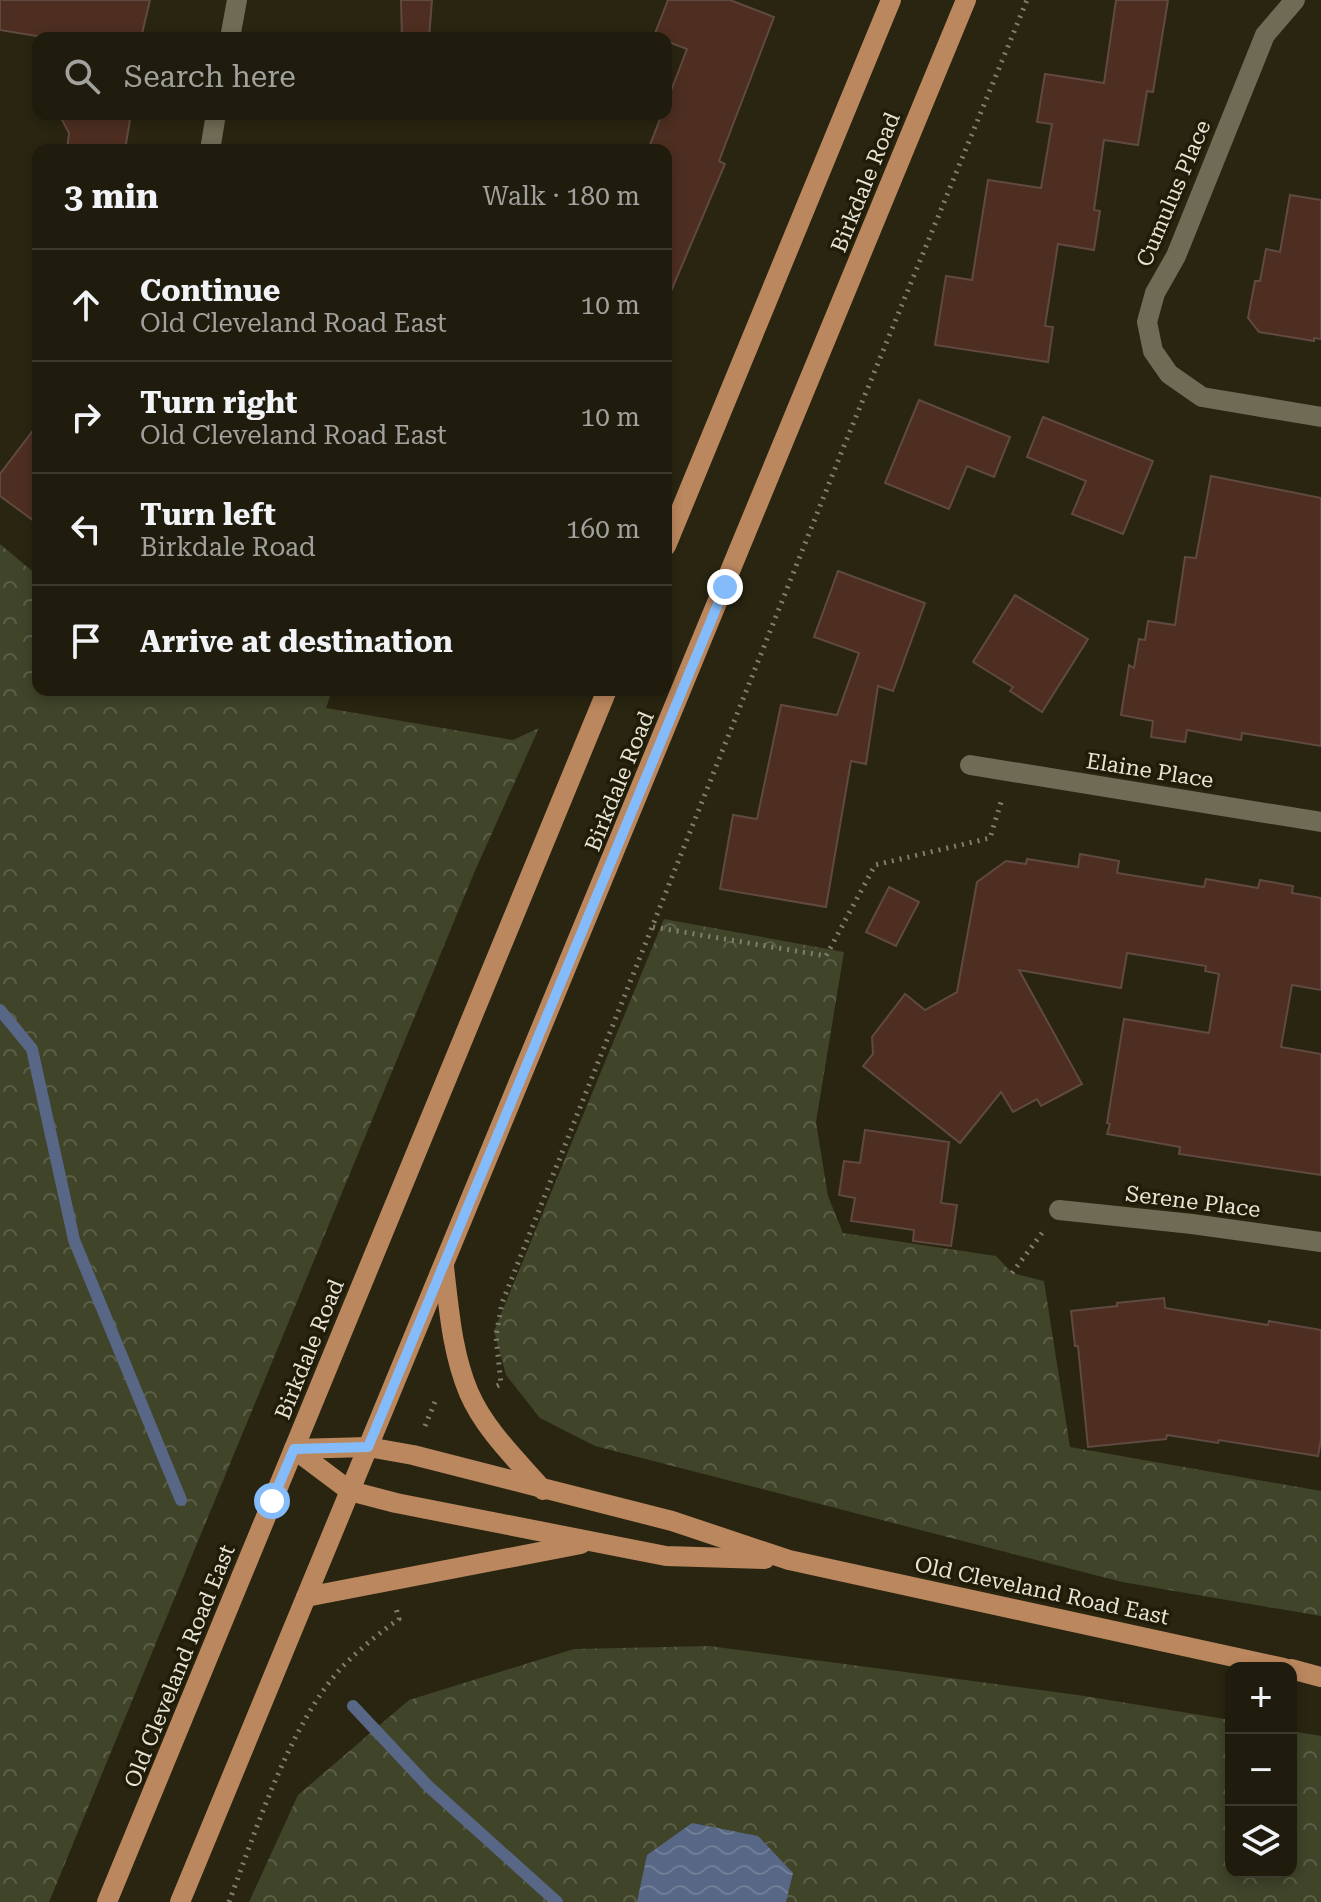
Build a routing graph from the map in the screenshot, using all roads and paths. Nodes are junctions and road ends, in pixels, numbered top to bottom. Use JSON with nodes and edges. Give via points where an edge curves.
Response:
{"nodes":[{"id":1,"x":237,"y":0,"type":"edge"},
{"id":2,"x":891,"y":0,"type":"edge"},
{"id":3,"x":966,"y":0,"type":"edge"},
{"id":4,"x":1027,"y":0,"type":"edge"},
{"id":5,"x":1295,"y":0,"type":"edge"},
{"id":6,"x":231,"y":32,"type":"edge"},
{"id":7,"x":215,"y":120,"type":"edge"},
{"id":8,"x":211,"y":144,"type":"edge"},
{"id":9,"x":1321,"y":417,"type":"edge"},
{"id":10,"x":672,"y":531,"type":"edge"},
{"id":11,"x":605,"y":696,"type":"edge"},
{"id":12,"x":970,"y":765,"type":"dead end"},
{"id":13,"x":1009,"y":771,"type":"junction"},
{"id":14,"x":1321,"y":822,"type":"edge"},
{"id":15,"x":652,"y":927,"type":"junction"},
{"id":16,"x":1059,"y":1210,"type":"joint"},
{"id":17,"x":1321,"y":1242,"type":"edge"},
{"id":18,"x":444,"y":1265,"type":"junction"},
{"id":19,"x":1012,"y":1273,"type":"dead end"},
{"id":20,"x":491,"y":1388,"type":"dead end"},
{"id":21,"x":437,"y":1397,"type":"dead end"},
{"id":22,"x":425,"y":1426,"type":"dead end"},
{"id":23,"x":368,"y":1447,"type":"junction"},
{"id":24,"x":294,"y":1449,"type":"junction"},
{"id":25,"x":543,"y":1490,"type":"junction"},
{"id":26,"x":350,"y":1491,"type":"junction"},
{"id":27,"x":594,"y":1542,"type":"junction"},
{"id":28,"x":789,"y":1560,"type":"junction"},
{"id":29,"x":306,"y":1597,"type":"junction"},
{"id":30,"x":394,"y":1599,"type":"dead end"},
{"id":31,"x":1256,"y":1662,"type":"edge"},
{"id":32,"x":1297,"y":1670,"type":"edge"},
{"id":33,"x":1319,"y":1676,"type":"edge"},
{"id":34,"x":107,"y":1902,"type":"edge"},
{"id":35,"x":180,"y":1902,"type":"edge"},
{"id":36,"x":229,"y":1902,"type":"edge"}],
"edges":[{"from":1,"to":6,"type":"street"},
{"from":2,"to":10,"type":"main road","name":"Birkdale Road"},
{"from":3,"to":18,"type":"main road","name":"Birkdale Road"},
{"from":4,"to":15,"type":"path"},
{"from":5,"to":9,"type":"street","name":"Cumulus Place","via":[[1265,35],[1147,322],[1153,351],[1169,374],[1202,397]]},
{"from":7,"to":8,"type":"street"},
{"from":11,"to":24,"type":"main road","name":"Birkdale Road"},
{"from":12,"to":13,"type":"street","name":"Elaine Place"},
{"from":13,"to":14,"type":"street","name":"Elaine Place"},
{"from":13,"to":15,"type":"path","via":[[990,838],[875,865],[826,956]]},
{"from":15,"to":20,"type":"path","via":[[502,1303],[496,1336],[501,1384]]},
{"from":16,"to":17,"type":"street","name":"Serene Place"},
{"from":16,"to":19,"type":"path"},
{"from":18,"to":23,"type":"main road","name":"Birkdale Road"},
{"from":18,"to":25,"type":"main road","via":[[454,1344],[469,1394],[497,1438]]},
{"from":21,"to":22,"type":"path"},
{"from":23,"to":24,"type":"main road","name":"Old Cleveland Road East"},
{"from":23,"to":25,"type":"main road","name":"Old Cleveland Road East"},
{"from":23,"to":26,"type":"main road"},
{"from":24,"to":26,"type":"main road","name":"Old Cleveland Road East"},
{"from":24,"to":34,"type":"main road","name":"Old Cleveland Road East"},
{"from":25,"to":28,"type":"main road","name":"Old Cleveland Road East","via":[[672,1521]]},
{"from":26,"to":27,"type":"main road","name":"Old Cleveland Road East"},
{"from":26,"to":29,"type":"main road"},
{"from":27,"to":28,"type":"main road","name":"Old Cleveland Road East","via":[[666,1556]]},
{"from":27,"to":29,"type":"main road"},
{"from":28,"to":31,"type":"main road","name":"Old Cleveland Road East"},
{"from":29,"to":35,"type":"main road"},
{"from":30,"to":36,"type":"path","via":[[399,1619],[341,1668],[310,1711]]},
{"from":32,"to":33,"type":"main road"}]}
